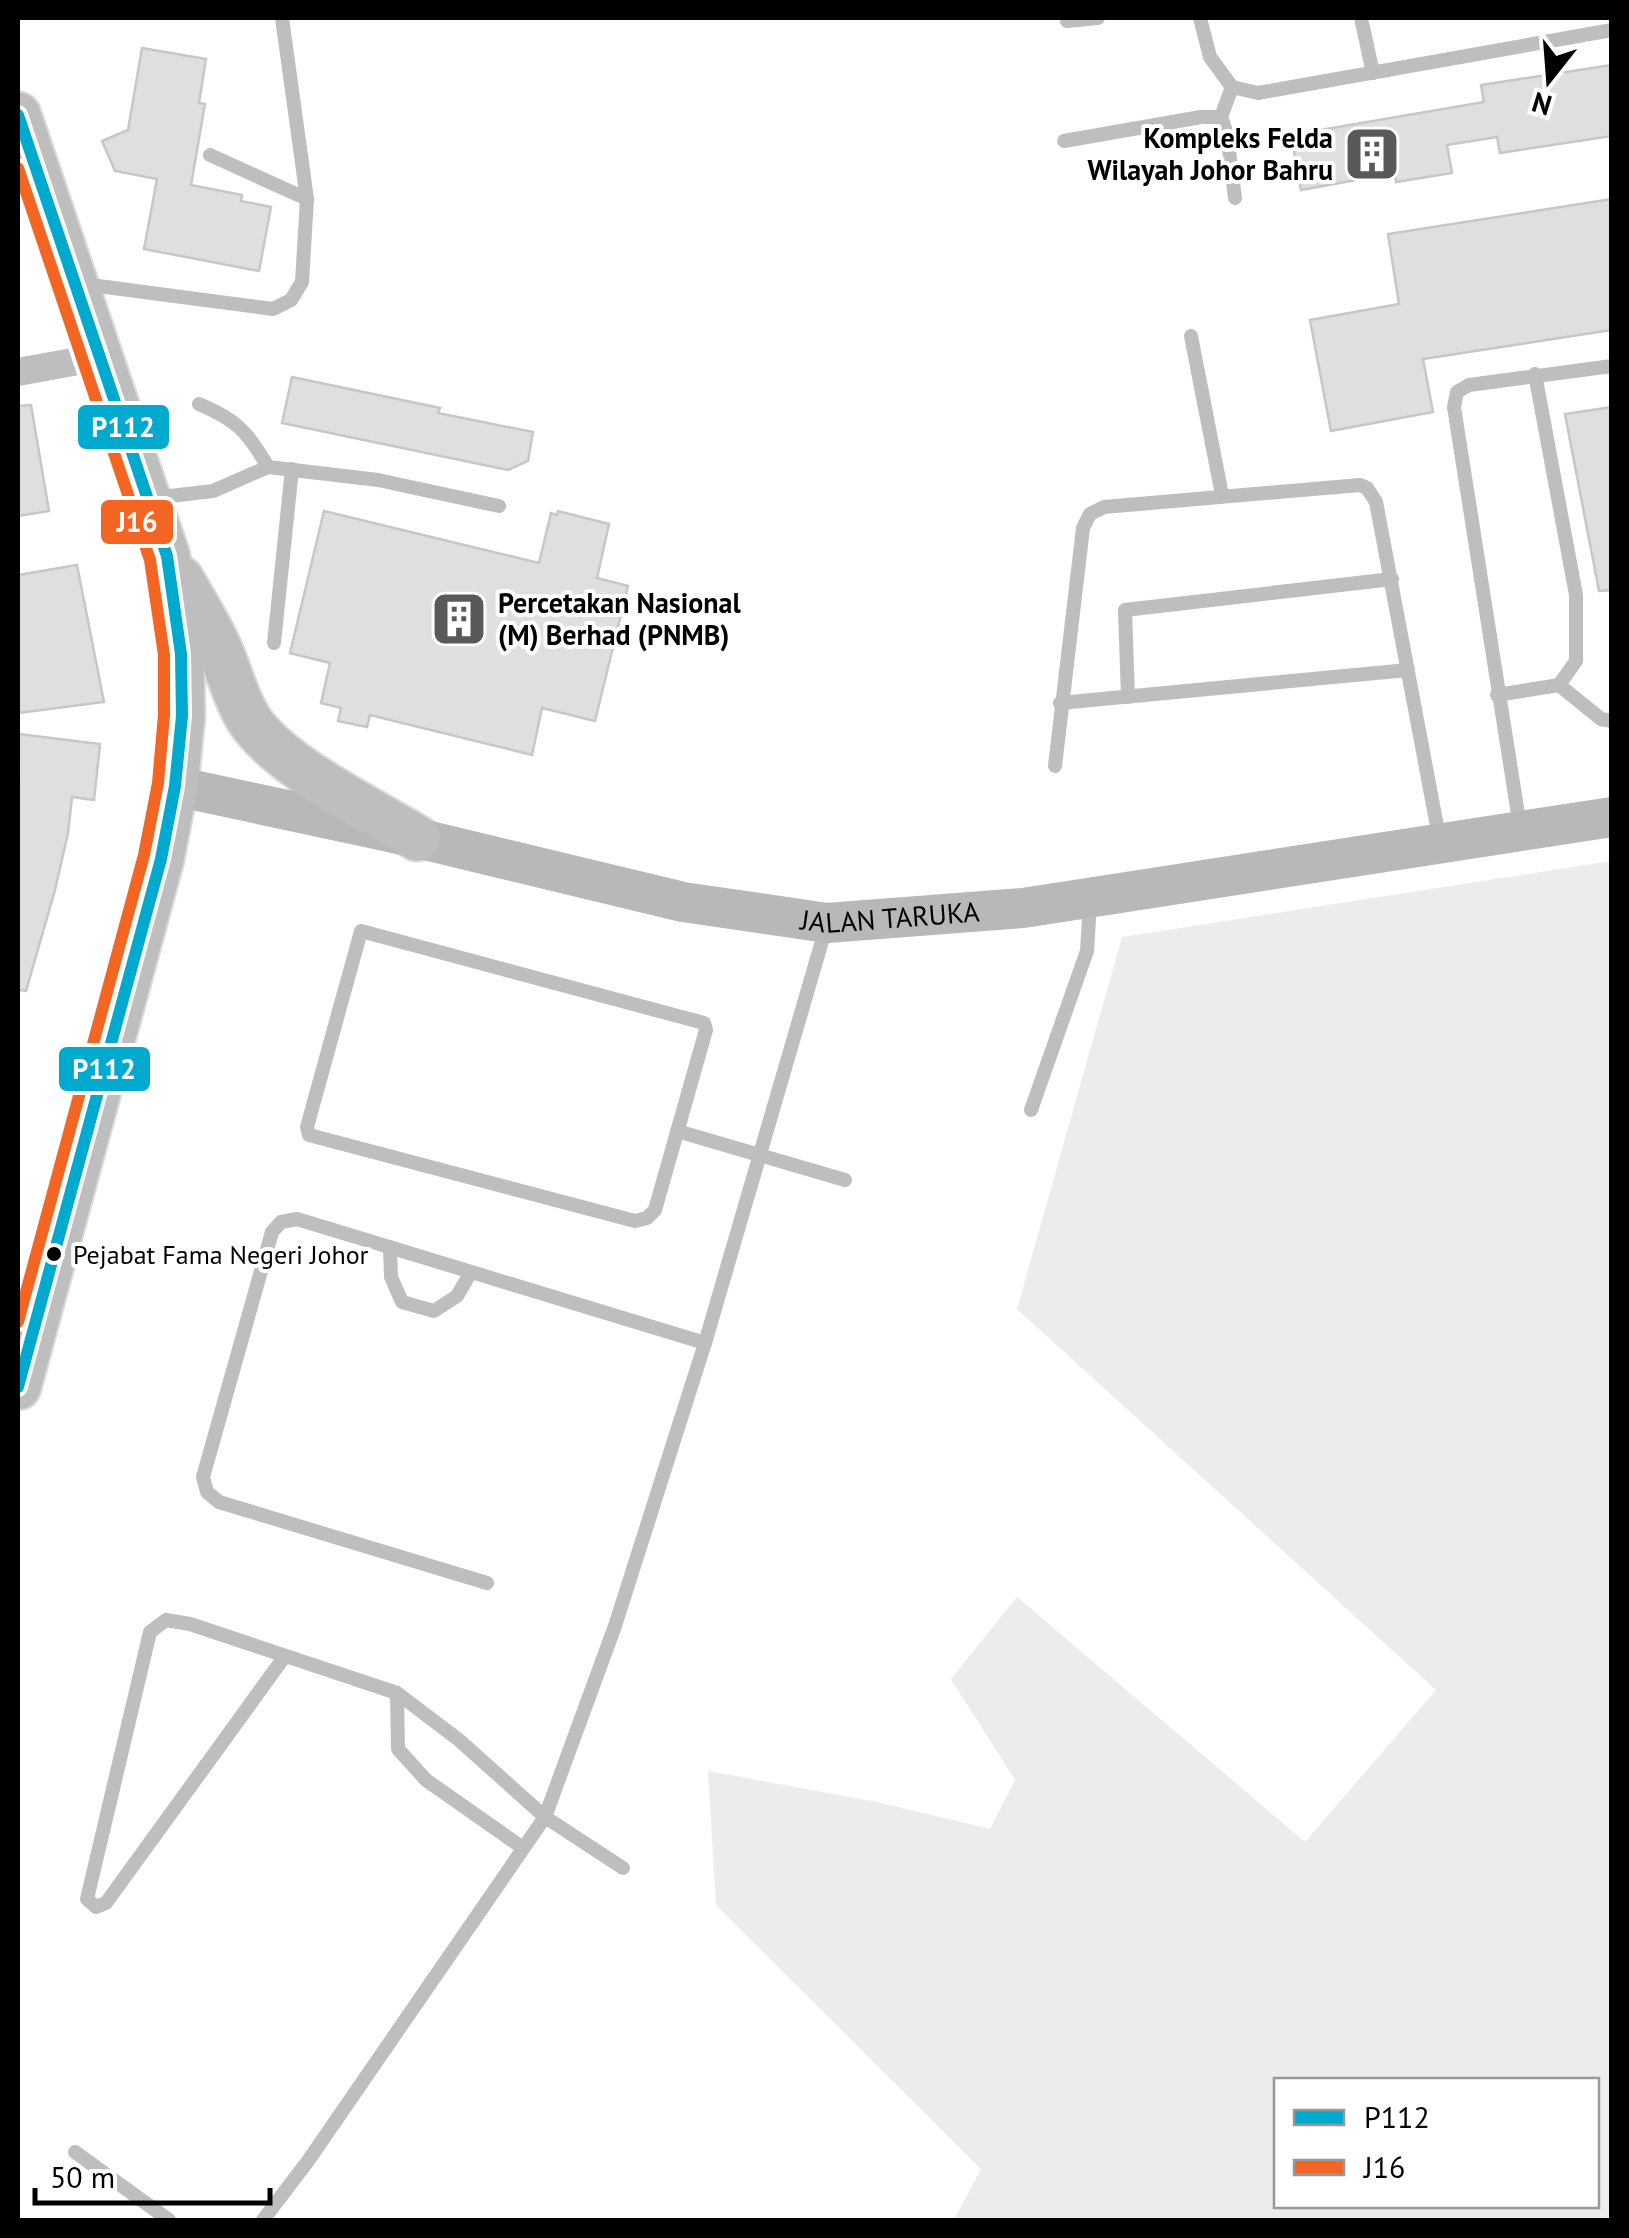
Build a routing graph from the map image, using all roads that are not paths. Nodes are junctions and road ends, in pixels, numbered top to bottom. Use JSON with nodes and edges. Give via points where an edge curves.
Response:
{"nodes":[{"id":1,"x":282,"y":18,"type":"edge"},
{"id":2,"x":1098,"y":18,"type":"edge"},
{"id":3,"x":1200,"y":18,"type":"edge"},
{"id":4,"x":1360,"y":18,"type":"edge"},
{"id":5,"x":1067,"y":21,"type":"dead end"},
{"id":6,"x":1612,"y":30,"type":"edge"},
{"id":7,"x":1373,"y":74,"type":"junction"},
{"id":8,"x":1232,"y":88,"type":"junction"},
{"id":9,"x":18,"y":115,"type":"edge"},
{"id":10,"x":1221,"y":118,"type":"junction"},
{"id":11,"x":1064,"y":141,"type":"dead end"},
{"id":12,"x":210,"y":156,"type":"dead end"},
{"id":13,"x":1235,"y":198,"type":"dead end"},
{"id":14,"x":306,"y":199,"type":"junction"},
{"id":15,"x":76,"y":283,"type":"junction"},
{"id":16,"x":1191,"y":336,"type":"dead end"},
{"id":17,"x":100,"y":357,"type":"junction"},
{"id":18,"x":1612,"y":366,"type":"edge"},
{"id":19,"x":18,"y":372,"type":"edge"},
{"id":20,"x":1535,"y":374,"type":"junction"},
{"id":21,"x":198,"y":404,"type":"dead end"},
{"id":22,"x":268,"y":467,"type":"junction"},
{"id":23,"x":292,"y":469,"type":"junction"},
{"id":24,"x":1222,"y":495,"type":"junction"},
{"id":25,"x":148,"y":499,"type":"junction"},
{"id":26,"x":498,"y":506,"type":"dead end"},
{"id":27,"x":167,"y":556,"type":"junction"},
{"id":28,"x":1392,"y":579,"type":"junction"},
{"id":29,"x":274,"y":643,"type":"dead end"},
{"id":30,"x":1408,"y":670,"type":"junction"},
{"id":31,"x":1558,"y":686,"type":"junction"},
{"id":32,"x":1497,"y":695,"type":"junction"},
{"id":33,"x":1128,"y":697,"type":"junction"},
{"id":34,"x":1060,"y":703,"type":"junction"},
{"id":35,"x":1612,"y":722,"type":"edge"},
{"id":36,"x":1055,"y":766,"type":"dead end"},
{"id":37,"x":175,"y":786,"type":"junction"},
{"id":38,"x":1612,"y":817,"type":"edge"},
{"id":39,"x":1521,"y":832,"type":"junction"},
{"id":40,"x":417,"y":838,"type":"junction"},
{"id":41,"x":1440,"y":843,"type":"junction"},
{"id":42,"x":1090,"y":898,"type":"junction"},
{"id":43,"x":827,"y":923,"type":"junction"},
{"id":44,"x":1031,"y":1110,"type":"dead end"},
{"id":45,"x":678,"y":1131,"type":"junction"},
{"id":46,"x":760,"y":1155,"type":"junction"},
{"id":47,"x":845,"y":1180,"type":"dead end"},
{"id":48,"x":390,"y":1247,"type":"junction"},
{"id":49,"x":471,"y":1272,"type":"junction"},
{"id":50,"x":705,"y":1343,"type":"junction"},
{"id":51,"x":18,"y":1387,"type":"edge"},
{"id":52,"x":486,"y":1583,"type":"dead end"},
{"id":53,"x":285,"y":1656,"type":"junction"},
{"id":54,"x":397,"y":1693,"type":"junction"},
{"id":55,"x":545,"y":1817,"type":"junction"},
{"id":56,"x":523,"y":1848,"type":"junction"},
{"id":57,"x":623,"y":1868,"type":"dead end"},
{"id":58,"x":76,"y":2152,"type":"dead end"},
{"id":59,"x":169,"y":2220,"type":"edge"},
{"id":60,"x":263,"y":2220,"type":"edge"}],
"edges":[{"from":1,"to":14,"type":"lane"},
{"from":2,"to":5,"type":"lane"},
{"from":3,"to":8,"type":"lane","via":[[1210,57]]},
{"from":4,"to":7,"type":"lane"},
{"from":6,"to":7,"type":"lane"},
{"from":7,"to":8,"type":"lane","via":[[1258,93]]},
{"from":8,"to":10,"type":"lane"},
{"from":9,"to":15,"type":"main road"},
{"from":10,"to":11,"type":"lane","via":[[1200,116]]},
{"from":10,"to":13,"type":"lane"},
{"from":12,"to":14,"type":"lane"},
{"from":14,"to":15,"type":"lane","via":[[302,282],[292,300],[273,309]]},
{"from":15,"to":17,"type":"main road"},
{"from":16,"to":24,"type":"lane"},
{"from":17,"to":19,"type":"street"},
{"from":17,"to":25,"type":"main road"},
{"from":18,"to":20,"type":"lane"},
{"from":20,"to":31,"type":"lane","via":[[1576,594],[1576,662]]},
{"from":20,"to":32,"type":"lane","via":[[1468,385],[1456,392],[1454,407]]},
{"from":21,"to":22,"type":"lane","via":[[246,430]]},
{"from":22,"to":23,"type":"lane"},
{"from":22,"to":25,"type":"lane","via":[[213,491]]},
{"from":23,"to":26,"type":"lane"},
{"from":23,"to":29,"type":"lane"},
{"from":24,"to":28,"type":"lane","via":[[1368,488]]},
{"from":24,"to":34,"type":"lane","via":[[1090,514]]},
{"from":25,"to":27,"type":"main road"},
{"from":27,"to":37,"type":"main road","via":[[181,654]]},
{"from":27,"to":40,"type":"main road","via":[[216,642],[249,720],[267,742]]},
{"from":28,"to":30,"type":"lane"},
{"from":28,"to":33,"type":"lane","via":[[1126,610]]},
{"from":30,"to":33,"type":"lane"},
{"from":30,"to":41,"type":"lane"},
{"from":31,"to":32,"type":"lane"},
{"from":31,"to":35,"type":"lane"},
{"from":32,"to":39,"type":"lane"},
{"from":33,"to":34,"type":"lane"},
{"from":34,"to":36,"type":"lane"},
{"from":37,"to":40,"type":"street","name":"JALAN TARUKA"},
{"from":37,"to":51,"type":"main road","via":[[141,938]]},
{"from":38,"to":39,"type":"street","name":"JALAN TARUKA"},
{"from":39,"to":41,"type":"street","name":"JALAN TARUKA"},
{"from":40,"to":43,"type":"street","name":"JALAN TARUKA","via":[[683,902]]},
{"from":41,"to":42,"type":"street","name":"JALAN TARUKA"},
{"from":42,"to":43,"type":"street","name":"JALAN TARUKA"},
{"from":42,"to":44,"type":"lane","via":[[1088,951]]},
{"from":43,"to":46,"type":"lane"},
{"from":45,"to":45,"type":"lane","via":[[655,1210],[635,1221],[309,1134],[362,931],[699,1020],[706,1030]]},
{"from":45,"to":46,"type":"lane"},
{"from":46,"to":47,"type":"lane"},
{"from":46,"to":50,"type":"lane"},
{"from":48,"to":49,"type":"lane"},
{"from":48,"to":49,"type":"lane","via":[[391,1276],[402,1302],[434,1311],[456,1296]]},
{"from":48,"to":52,"type":"lane","via":[[296,1219],[272,1232],[203,1477],[207,1492],[219,1502]]},
{"from":49,"to":50,"type":"lane"},
{"from":50,"to":55,"type":"lane","via":[[615,1626]]},
{"from":53,"to":53,"type":"lane","via":[[190,1624],[166,1620],[150,1632],[88,1899],[96,1907],[106,1903]]},
{"from":53,"to":54,"type":"lane"},
{"from":54,"to":55,"type":"lane"},
{"from":54,"to":56,"type":"lane","via":[[398,1749],[426,1780]]},
{"from":55,"to":56,"type":"lane"},
{"from":55,"to":57,"type":"lane"},
{"from":56,"to":60,"type":"lane"},
{"from":58,"to":59,"type":"lane"}]}
